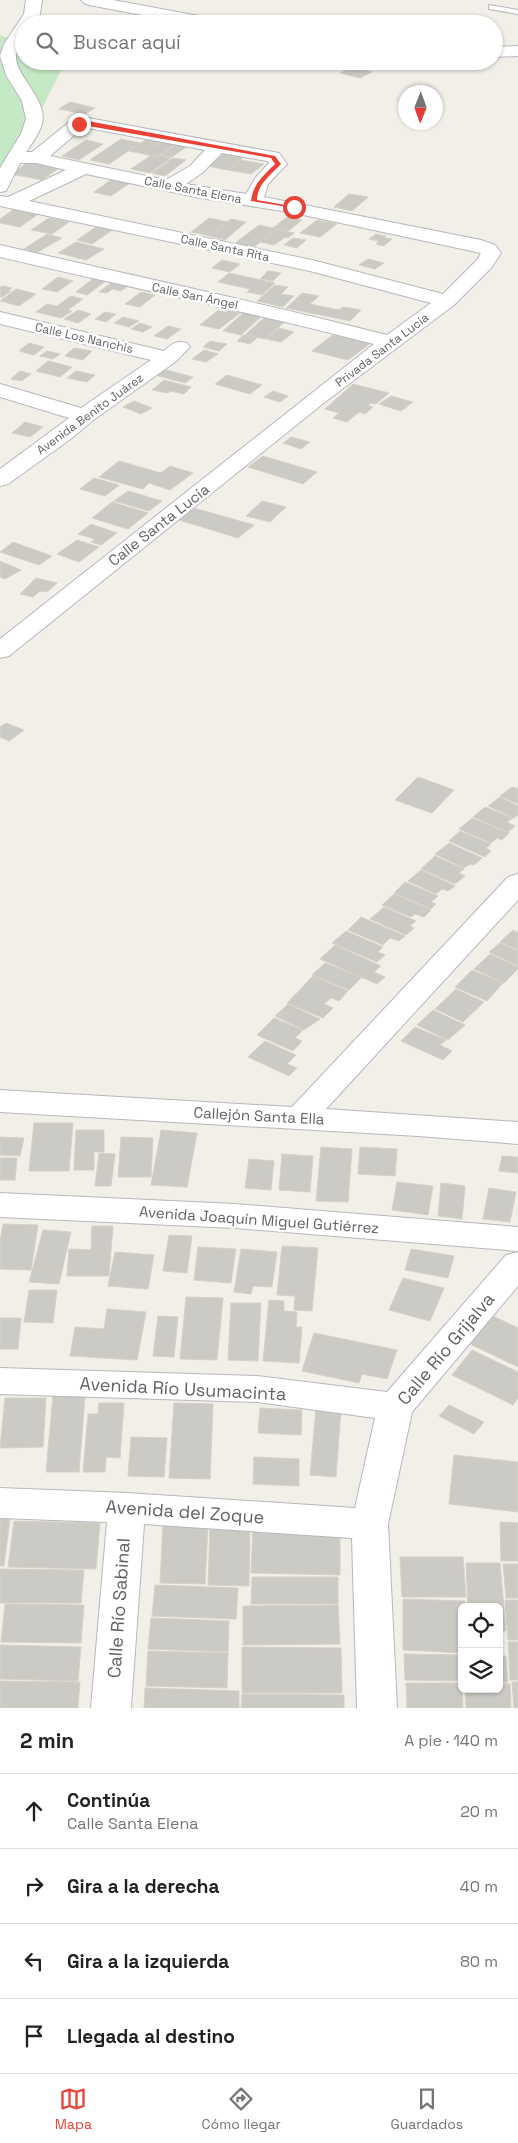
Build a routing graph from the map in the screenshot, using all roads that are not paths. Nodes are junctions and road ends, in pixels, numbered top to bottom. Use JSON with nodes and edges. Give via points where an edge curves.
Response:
{"nodes":[{"id":1,"x":34,"y":0,"type":"edge"},
{"id":2,"x":89,"y":0,"type":"edge"},
{"id":3,"x":492,"y":7,"type":"dead end"},
{"id":4,"x":518,"y":12,"type":"edge"},
{"id":5,"x":31,"y":15,"type":"edge"},
{"id":6,"x":168,"y":15,"type":"edge"},
{"id":7,"x":15,"y":40,"type":"edge"},
{"id":8,"x":518,"y":51,"type":"edge"},
{"id":9,"x":503,"y":52,"type":"edge"},
{"id":10,"x":218,"y":146,"type":"junction"},
{"id":11,"x":15,"y":156,"type":"junction"},
{"id":12,"x":36,"y":158,"type":"junction"},
{"id":13,"x":84,"y":168,"type":"junction"},
{"id":14,"x":169,"y":186,"type":"junction"},
{"id":15,"x":0,"y":187,"type":"edge"},
{"id":16,"x":254,"y":201,"type":"junction"},
{"id":17,"x":5,"y":202,"type":"edge"},
{"id":18,"x":488,"y":249,"type":"joint"},
{"id":19,"x":0,"y":251,"type":"edge"},
{"id":20,"x":447,"y":301,"type":"junction"},
{"id":21,"x":0,"y":318,"type":"edge"},
{"id":22,"x":390,"y":342,"type":"junction"},
{"id":23,"x":174,"y":353,"type":"joint"},
{"id":24,"x":0,"y":390,"type":"edge"},
{"id":25,"x":318,"y":398,"type":"joint"},
{"id":26,"x":84,"y":416,"type":"junction"},
{"id":27,"x":2,"y":475,"type":"edge"},
{"id":28,"x":0,"y":651,"type":"edge"},
{"id":29,"x":518,"y":884,"type":"edge"},
{"id":30,"x":0,"y":1101,"type":"edge"},
{"id":31,"x":299,"y":1118,"type":"junction"},
{"id":32,"x":518,"y":1133,"type":"edge"},
{"id":33,"x":0,"y":1206,"type":"edge"},
{"id":34,"x":518,"y":1238,"type":"edge"},
{"id":35,"x":518,"y":1264,"type":"edge"},
{"id":36,"x":0,"y":1381,"type":"edge"},
{"id":37,"x":395,"y":1408,"type":"junction"},
{"id":38,"x":0,"y":1503,"type":"edge"},
{"id":39,"x":126,"y":1508,"type":"junction"},
{"id":40,"x":370,"y":1524,"type":"junction"},
{"id":41,"x":111,"y":1708,"type":"edge"},
{"id":42,"x":377,"y":1708,"type":"edge"}],
"edges":[{"from":1,"to":5,"type":"street"},
{"from":2,"to":6,"type":"street"},
{"from":3,"to":4,"type":"lane"},
{"from":7,"to":11,"type":"street","via":[[9,49],[8,59],[35,111],[30,136]]},
{"from":8,"to":9,"type":"street"},
{"from":10,"to":12,"type":"street","via":[[83,123]]},
{"from":10,"to":14,"type":"street","via":[[203,165]]},
{"from":10,"to":16,"type":"street","via":[[277,160],[278,164],[255,190]]},
{"from":11,"to":12,"type":"street","name":"Calle Santa Elena"},
{"from":11,"to":15,"type":"street"},
{"from":12,"to":13,"type":"street","name":"Calle Santa Elena"},
{"from":13,"to":14,"type":"street","name":"Calle Santa Elena"},
{"from":13,"to":17,"type":"street"},
{"from":14,"to":16,"type":"street","name":"Calle Santa Elena"},
{"from":16,"to":18,"type":"street","name":"Calle Santa Elena","via":[[388,225]]},
{"from":17,"to":20,"type":"street","name":"Calle Santa Rita","via":[[312,266]]},
{"from":18,"to":20,"type":"street","name":"Privada Santa Lucía","via":[[491,254],[485,263]]},
{"from":19,"to":22,"type":"street","name":"Calle San Ángel","via":[[282,314]]},
{"from":20,"to":22,"type":"street","name":"Privada Santa Lucía"},
{"from":21,"to":23,"type":"street","name":"Calle Los Nanchis"},
{"from":22,"to":25,"type":"street","name":"Privada Santa Lucía"},
{"from":23,"to":26,"type":"street","name":"Avenida Benito Juárez"},
{"from":24,"to":26,"type":"street"},
{"from":25,"to":28,"type":"street","name":"Calle Santa Lucía"},
{"from":26,"to":27,"type":"street","name":"Avenida Benito Juárez"},
{"from":29,"to":31,"type":"street"},
{"from":30,"to":31,"type":"street","name":"Callejón Santa Ella"},
{"from":31,"to":32,"type":"street","name":"Callejón Santa Ella"},
{"from":33,"to":34,"type":"street","name":"Avenida Joaquín Miguel Gutiérrez","via":[[235,1216]]},
{"from":35,"to":37,"type":"street","name":"Calle Río Grijalva"},
{"from":36,"to":37,"type":"street","name":"Avenida Río Usumacinta","via":[[257,1389]]},
{"from":37,"to":40,"type":"street","name":"Calle Río Grijalva"},
{"from":38,"to":39,"type":"street","name":"Avenida del Zoque"},
{"from":39,"to":40,"type":"street","name":"Avenida del Zoque"},
{"from":39,"to":41,"type":"street","name":"Calle Río Sabinal"},
{"from":40,"to":42,"type":"street","name":"Calle Río Grijalva"}]}
